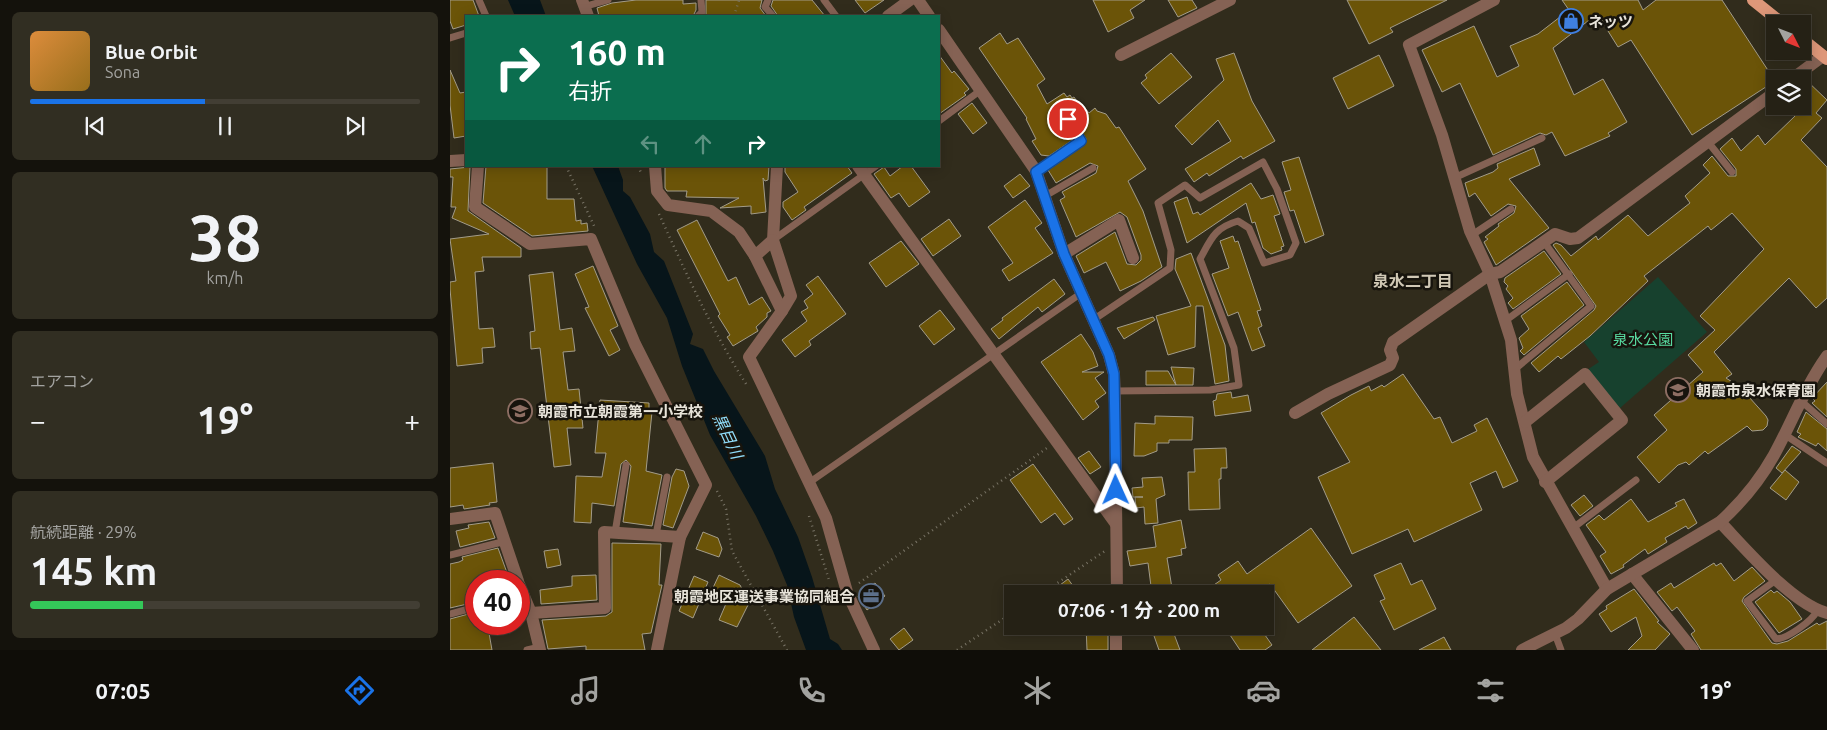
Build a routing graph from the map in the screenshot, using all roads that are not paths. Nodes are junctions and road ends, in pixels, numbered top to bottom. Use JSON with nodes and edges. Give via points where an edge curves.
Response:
{"nodes":[{"id":1,"x":479,"y":0,"type":"edge"},
{"id":2,"x":608,"y":0,"type":"edge"},
{"id":3,"x":701,"y":0,"type":"edge"},
{"id":4,"x":768,"y":0,"type":"edge"},
{"id":5,"x":824,"y":0,"type":"edge"},
{"id":6,"x":910,"y":0,"type":"edge"},
{"id":7,"x":918,"y":0,"type":"edge"},
{"id":8,"x":1230,"y":0,"type":"edge"},
{"id":9,"x":1494,"y":0,"type":"edge"},
{"id":10,"x":1753,"y":0,"type":"edge"},
{"id":11,"x":584,"y":8,"type":"edge"},
{"id":12,"x":486,"y":15,"type":"edge"},
{"id":13,"x":699,"y":15,"type":"edge"},
{"id":14,"x":772,"y":15,"type":"edge"},
{"id":15,"x":835,"y":15,"type":"edge"},
{"id":16,"x":889,"y":15,"type":"edge"},
{"id":17,"x":928,"y":15,"type":"edge"},
{"id":18,"x":1772,"y":15,"type":"edge"},
{"id":19,"x":940,"y":31,"type":"edge"},
{"id":20,"x":465,"y":33,"type":"edge"},
{"id":21,"x":450,"y":38,"type":"edge"},
{"id":22,"x":1811,"y":46,"type":"edge"},
{"id":23,"x":1121,"y":55,"type":"dead end"},
{"id":24,"x":1825,"y":57,"type":"edge"},
{"id":25,"x":1806,"y":70,"type":"edge"},
{"id":26,"x":981,"y":90,"type":"junction"},
{"id":27,"x":1766,"y":99,"type":"edge"},
{"id":28,"x":940,"y":119,"type":"edge"},
{"id":29,"x":1068,"y":119,"type":"dead end"},
{"id":30,"x":1542,"y":138,"type":"dead end"},
{"id":31,"x":1708,"y":142,"type":"junction"},
{"id":32,"x":465,"y":160,"type":"edge"},
{"id":33,"x":450,"y":161,"type":"edge"},
{"id":34,"x":478,"y":167,"type":"edge"},
{"id":35,"x":655,"y":167,"type":"edge"},
{"id":36,"x":777,"y":167,"type":"edge"},
{"id":37,"x":873,"y":167,"type":"edge"},
{"id":38,"x":1093,"y":168,"type":"dead end"},
{"id":39,"x":861,"y":171,"type":"edge"},
{"id":40,"x":1036,"y":172,"type":"junction"},
{"id":41,"x":1732,"y":172,"type":"dead end"},
{"id":42,"x":1454,"y":178,"type":"junction"},
{"id":43,"x":1045,"y":196,"type":"junction"},
{"id":44,"x":1511,"y":209,"type":"dead end"},
{"id":45,"x":1472,"y":235,"type":"junction"},
{"id":46,"x":773,"y":240,"type":"junction"},
{"id":47,"x":1544,"y":242,"type":"junction"},
{"id":48,"x":1064,"y":254,"type":"junction"},
{"id":49,"x":755,"y":256,"type":"junction"},
{"id":50,"x":1133,"y":258,"type":"dead end"},
{"id":51,"x":1490,"y":274,"type":"junction"},
{"id":52,"x":1569,"y":274,"type":"junction"},
{"id":53,"x":1080,"y":294,"type":"junction"},
{"id":54,"x":782,"y":311,"type":"junction"},
{"id":55,"x":1092,"y":320,"type":"junction"},
{"id":56,"x":1506,"y":321,"type":"junction"},
{"id":57,"x":992,"y":355,"type":"junction"},
{"id":58,"x":1827,"y":356,"type":"edge"},
{"id":59,"x":1515,"y":369,"type":"junction"},
{"id":60,"x":1114,"y":390,"type":"junction"},
{"id":61,"x":1800,"y":400,"type":"junction"},
{"id":62,"x":1295,"y":413,"type":"dead end"},
{"id":63,"x":1525,"y":422,"type":"junction"},
{"id":64,"x":1827,"y":424,"type":"edge"},
{"id":65,"x":1784,"y":434,"type":"junction"},
{"id":66,"x":1827,"y":463,"type":"edge"},
{"id":67,"x":626,"y":465,"type":"dead end"},
{"id":68,"x":668,"y":477,"type":"dead end"},
{"id":69,"x":1636,"y":480,"type":"dead end"},
{"id":70,"x":810,"y":482,"type":"junction"},
{"id":71,"x":1545,"y":482,"type":"junction"},
{"id":72,"x":450,"y":519,"type":"edge"},
{"id":73,"x":1720,"y":522,"type":"junction"},
{"id":74,"x":1116,"y":524,"type":"junction"},
{"id":75,"x":1573,"y":528,"type":"junction"},
{"id":76,"x":615,"y":532,"type":"junction"},
{"id":77,"x":656,"y":535,"type":"junction"},
{"id":78,"x":680,"y":537,"type":"junction"},
{"id":79,"x":506,"y":541,"type":"junction"},
{"id":80,"x":450,"y":555,"type":"edge"},
{"id":81,"x":514,"y":570,"type":"edge"},
{"id":82,"x":1632,"y":574,"type":"junction"},
{"id":83,"x":1776,"y":580,"type":"junction"},
{"id":84,"x":1117,"y":585,"type":"edge"},
{"id":85,"x":1608,"y":589,"type":"junction"},
{"id":86,"x":465,"y":610,"type":"edge"},
{"id":87,"x":1822,"y":612,"type":"edge"},
{"id":88,"x":531,"y":613,"type":"joint"},
{"id":89,"x":450,"y":614,"type":"edge"},
{"id":90,"x":1555,"y":634,"type":"junction"},
{"id":91,"x":1116,"y":635,"type":"edge"},
{"id":92,"x":536,"y":649,"type":"edge"},
{"id":93,"x":657,"y":650,"type":"edge"},
{"id":94,"x":874,"y":650,"type":"edge"},
{"id":95,"x":1116,"y":650,"type":"edge"},
{"id":96,"x":1522,"y":650,"type":"edge"},
{"id":97,"x":1561,"y":650,"type":"edge"},
{"id":98,"x":1693,"y":650,"type":"edge"}],
"edges":[{"from":1,"to":12,"type":"lane"},
{"from":2,"to":11,"type":"lane"},
{"from":3,"to":13,"type":"lane","via":[[702,12]]},
{"from":4,"to":14,"type":"lane","via":[[765,7]]},
{"from":5,"to":15,"type":"lane"},
{"from":6,"to":16,"type":"street"},
{"from":7,"to":17,"type":"street"},
{"from":8,"to":23,"type":"street"},
{"from":9,"to":42,"type":"street","via":[[1409,45]]},
{"from":10,"to":18,"type":"main road"},
{"from":19,"to":26,"type":"street"},
{"from":20,"to":21,"type":"lane"},
{"from":22,"to":24,"type":"main road"},
{"from":24,"to":25,"type":"street"},
{"from":26,"to":28,"type":"lane"},
{"from":26,"to":40,"type":"street"},
{"from":27,"to":31,"type":"street"},
{"from":29,"to":40,"type":"lane","via":[[1081,141]]},
{"from":30,"to":42,"type":"lane"},
{"from":31,"to":41,"type":"lane"},
{"from":31,"to":47,"type":"street","via":[[1578,238],[1555,234]]},
{"from":32,"to":33,"type":"street"},
{"from":34,"to":78,"type":"street","via":[[475,207],[530,244],[591,239],[635,344],[706,485]]},
{"from":35,"to":49,"type":"street","via":[[657,191],[668,206],[711,211],[739,232]]},
{"from":36,"to":46,"type":"street"},
{"from":37,"to":39,"type":"lane"},
{"from":38,"to":43,"type":"lane"},
{"from":39,"to":46,"type":"lane"},
{"from":39,"to":57,"type":"street"},
{"from":40,"to":43,"type":"street"},
{"from":42,"to":45,"type":"street"},
{"from":43,"to":48,"type":"street"},
{"from":44,"to":45,"type":"lane"},
{"from":45,"to":51,"type":"street"},
{"from":46,"to":49,"type":"street"},
{"from":46,"to":54,"type":"street","via":[[791,296]]},
{"from":47,"to":51,"type":"street","via":[[1500,272]]},
{"from":47,"to":52,"type":"lane"},
{"from":48,"to":50,"type":"street","via":[[1119,220]]},
{"from":48,"to":53,"type":"street"},
{"from":49,"to":54,"type":"street"},
{"from":51,"to":56,"type":"street"},
{"from":51,"to":62,"type":"street","via":[[1393,342],[1390,365]]},
{"from":52,"to":56,"type":"lane"},
{"from":52,"to":59,"type":"lane","via":[[1592,306]]},
{"from":53,"to":55,"type":"street"},
{"from":53,"to":57,"type":"lane"},
{"from":54,"to":70,"type":"street","via":[[749,357]]},
{"from":55,"to":60,"type":"street","via":[[1109,355]]},
{"from":55,"to":60,"type":"lane","via":[[1170,268],[1171,250],[1158,203],[1185,185],[1200,198],[1263,162],[1277,189],[1296,243],[1290,255],[1264,263],[1249,228],[1238,221],[1214,234],[1200,259],[1234,348],[1239,385],[1210,390]]},
{"from":56,"to":59,"type":"street"},
{"from":57,"to":70,"type":"lane"},
{"from":57,"to":74,"type":"street"},
{"from":58,"to":61,"type":"street"},
{"from":59,"to":63,"type":"street","via":[[1517,394]]},
{"from":60,"to":74,"type":"street"},
{"from":61,"to":64,"type":"lane"},
{"from":61,"to":65,"type":"street"},
{"from":63,"to":71,"type":"street","via":[[1533,457]]},
{"from":63,"to":71,"type":"street","via":[[1585,374],[1622,420]]},
{"from":65,"to":66,"type":"lane"},
{"from":65,"to":73,"type":"street","via":[[1762,475]]},
{"from":67,"to":76,"type":"lane"},
{"from":68,"to":77,"type":"lane"},
{"from":69,"to":75,"type":"lane"},
{"from":70,"to":94,"type":"street","via":[[826,518],[847,592]]},
{"from":71,"to":75,"type":"street"},
{"from":72,"to":79,"type":"street","via":[[494,513]]},
{"from":73,"to":82,"type":"street"},
{"from":73,"to":83,"type":"street"},
{"from":74,"to":84,"type":"street"},
{"from":75,"to":85,"type":"street"},
{"from":76,"to":77,"type":"street"},
{"from":76,"to":88,"type":"street","via":[[604,532],[605,608]]},
{"from":77,"to":78,"type":"street"},
{"from":78,"to":93,"type":"street"},
{"from":79,"to":80,"type":"lane"},
{"from":79,"to":81,"type":"street"},
{"from":82,"to":85,"type":"street"},
{"from":82,"to":98,"type":"street"},
{"from":83,"to":87,"type":"street"},
{"from":83,"to":87,"type":"lane","via":[[1746,601],[1776,639],[1783,639]]},
{"from":85,"to":90,"type":"street","via":[[1578,620]]},
{"from":86,"to":89,"type":"lane"},
{"from":88,"to":92,"type":"street"},
{"from":90,"to":96,"type":"street"},
{"from":90,"to":97,"type":"lane"},
{"from":91,"to":95,"type":"street"}]}
